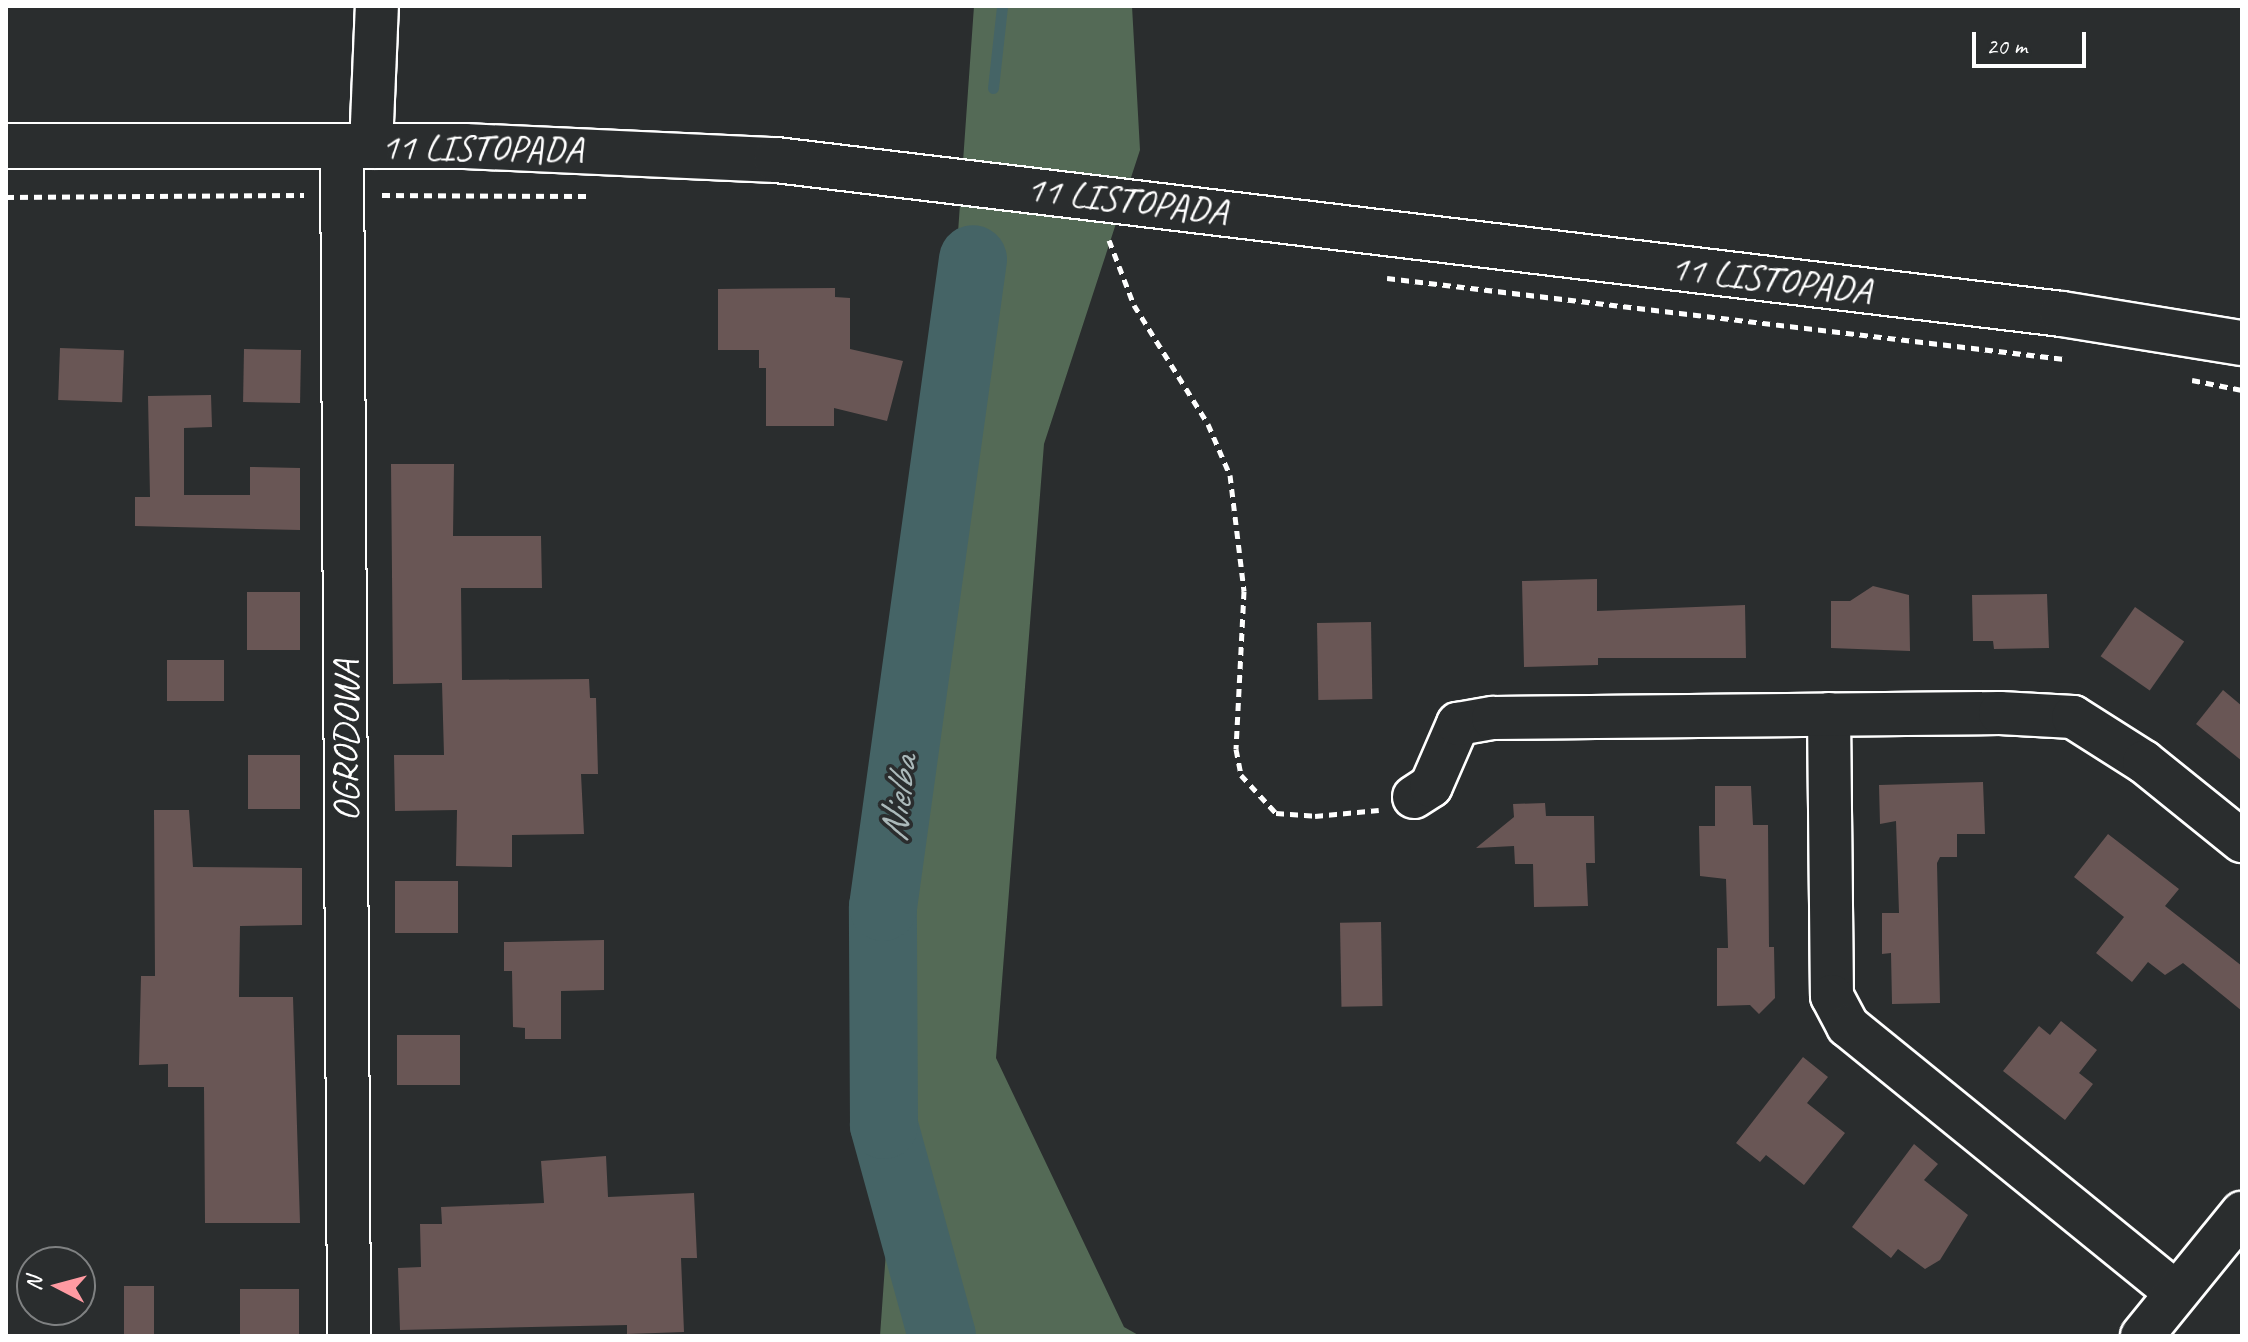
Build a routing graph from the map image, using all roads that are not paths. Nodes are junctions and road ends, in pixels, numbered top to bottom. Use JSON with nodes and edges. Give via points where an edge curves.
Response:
{"nodes":[{"id":1,"x":377,"y":6,"type":"edge"},
{"id":2,"x":6,"y":146,"type":"edge"},
{"id":3,"x":356,"y":147,"type":"junction"},
{"id":4,"x":2242,"y":343,"type":"edge"},
{"id":5,"x":1829,"y":714,"type":"junction"},
{"id":6,"x":1414,"y":797,"type":"road end"},
{"id":7,"x":2242,"y":841,"type":"edge"},
{"id":8,"x":2242,"y":1213,"type":"edge"},
{"id":9,"x":2176,"y":1293,"type":"junction"},
{"id":10,"x":349,"y":1336,"type":"edge"},
{"id":11,"x":2142,"y":1336,"type":"edge"}],
"edges":[{"from":1,"to":3,"type":"street","name":"OGRODOWA"},
{"from":2,"to":3,"type":"main road","name":"11 LISTOPADA"},
{"from":3,"to":4,"type":"main road","name":"11 LISTOPADA","via":[[737,157],[1098,217],[2062,314]]},
{"from":3,"to":10,"type":"street","name":"OGRODOWA","via":[[343,195]]},
{"from":5,"to":6,"type":"street","via":[[1493,718],[1458,724],[1431,786]]},
{"from":5,"to":7,"type":"street","via":[[2073,717],[2144,762]]},
{"from":5,"to":9,"type":"street","via":[[1832,996],[1848,1026]]},
{"from":8,"to":9,"type":"street"},
{"from":9,"to":11,"type":"street"}]}
